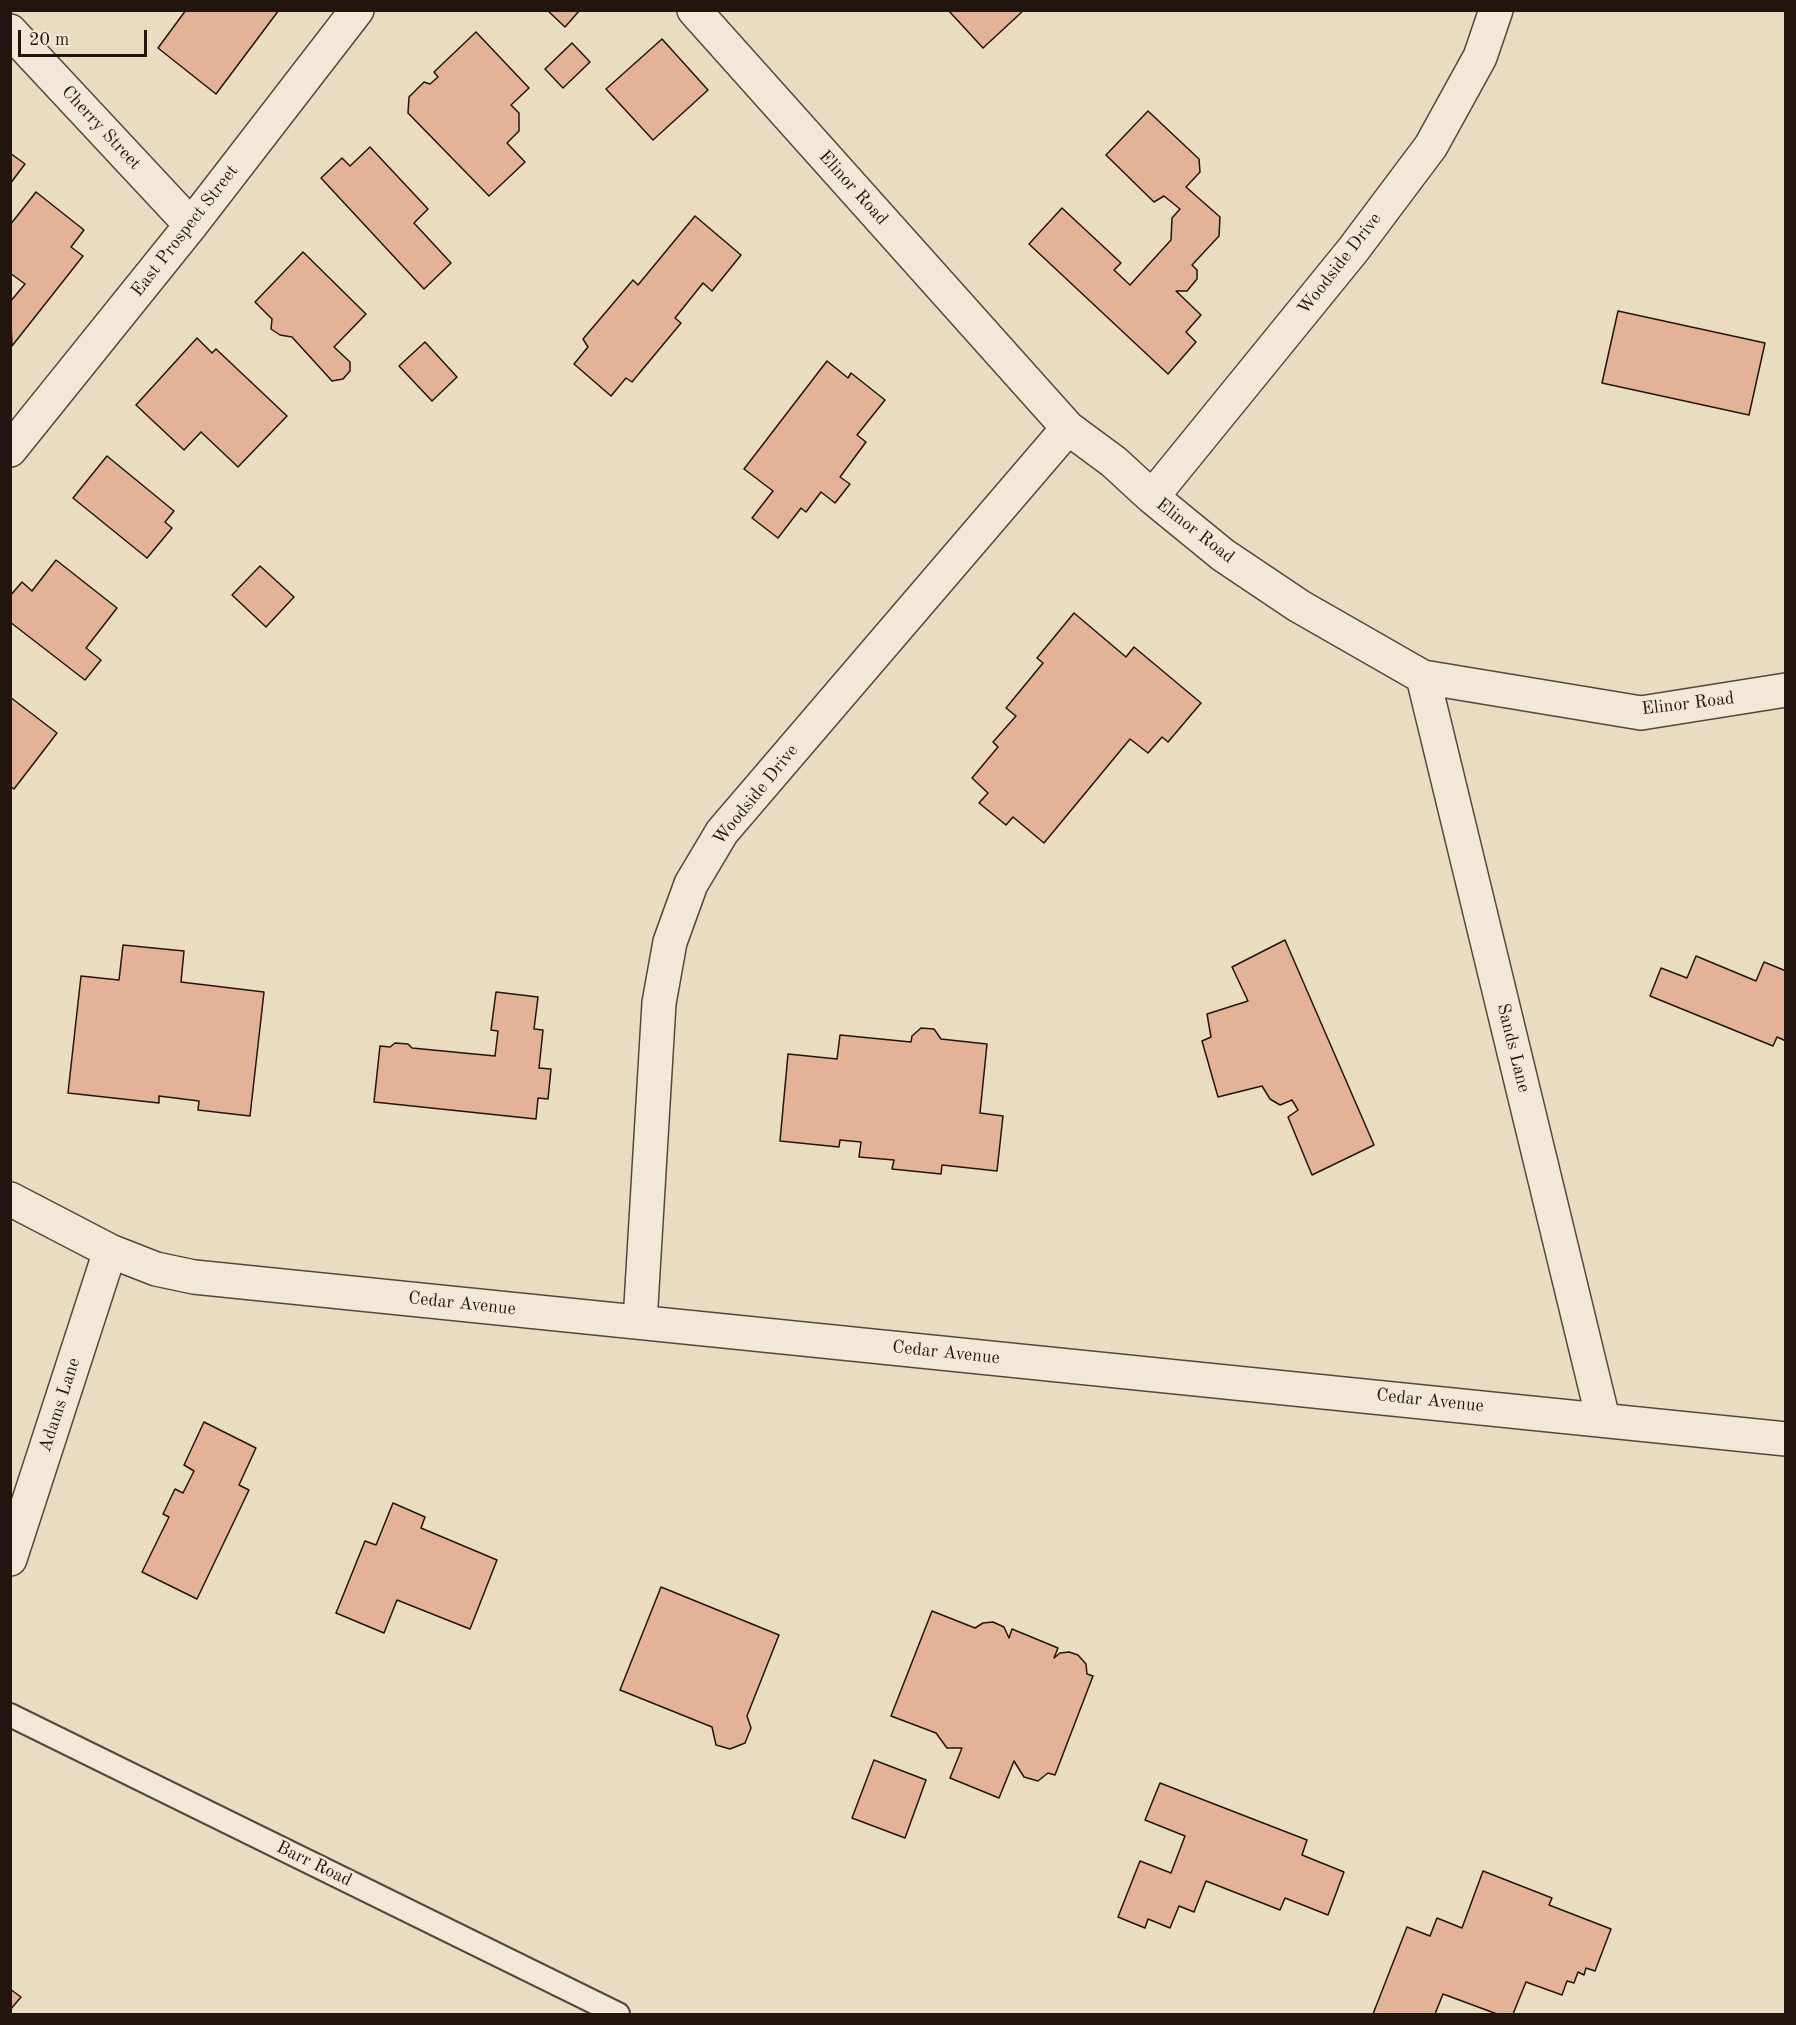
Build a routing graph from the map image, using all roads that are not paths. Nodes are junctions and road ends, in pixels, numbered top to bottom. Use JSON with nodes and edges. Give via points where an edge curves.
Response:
{"nodes":[{"id":1,"x":357,"y":10,"type":"edge"},
{"id":2,"x":694,"y":10,"type":"edge"},
{"id":3,"x":1496,"y":10,"type":"edge"},
{"id":4,"x":10,"y":31,"type":"edge"},
{"id":5,"x":191,"y":225,"type":"junction"},
{"id":6,"x":1068,"y":428,"type":"junction"},
{"id":7,"x":10,"y":450,"type":"edge"},
{"id":8,"x":1152,"y":497,"type":"junction"},
{"id":9,"x":1423,"y":677,"type":"junction"},
{"id":10,"x":1785,"y":690,"type":"edge"},
{"id":11,"x":10,"y":1198,"type":"edge"},
{"id":12,"x":110,"y":1251,"type":"junction"},
{"id":13,"x":640,"y":1322,"type":"junction"},
{"id":14,"x":1603,"y":1419,"type":"junction"},
{"id":15,"x":1785,"y":1438,"type":"edge"},
{"id":16,"x":10,"y":1559,"type":"edge"},
{"id":17,"x":10,"y":1714,"type":"edge"},
{"id":18,"x":618,"y":2014,"type":"edge"}],
"edges":[{"from":1,"to":5,"type":"street","name":"East Prospect Street"},
{"from":2,"to":6,"type":"street","name":"Elinor Road"},
{"from":3,"to":8,"type":"street","name":"Woodside Drive","via":[[1480,57],[1431,146],[1353,250]]},
{"from":4,"to":5,"type":"street","name":"Cherry Street"},
{"from":5,"to":7,"type":"street","name":"East Prospect Street"},
{"from":6,"to":8,"type":"street","name":"Elinor Road"},
{"from":6,"to":13,"type":"street","name":"Woodside Drive","via":[[722,832],[691,884],[670,942],[659,1003]]},
{"from":8,"to":9,"type":"street","name":"Elinor Road","via":[[1223,555],[1299,606]]},
{"from":9,"to":10,"type":"street","name":"Elinor Road","via":[[1641,713]]},
{"from":9,"to":14,"type":"street","name":"Sands Lane"},
{"from":11,"to":12,"type":"street","name":"Cedar Avenue"},
{"from":12,"to":13,"type":"street","name":"Cedar Avenue","via":[[156,1269],[194,1277]]},
{"from":12,"to":16,"type":"street","name":"Adams Lane"},
{"from":13,"to":14,"type":"street","name":"Cedar Avenue"},
{"from":14,"to":15,"type":"street","name":"Cedar Avenue"},
{"from":17,"to":18,"type":"lane","name":"Barr Road"}]}
